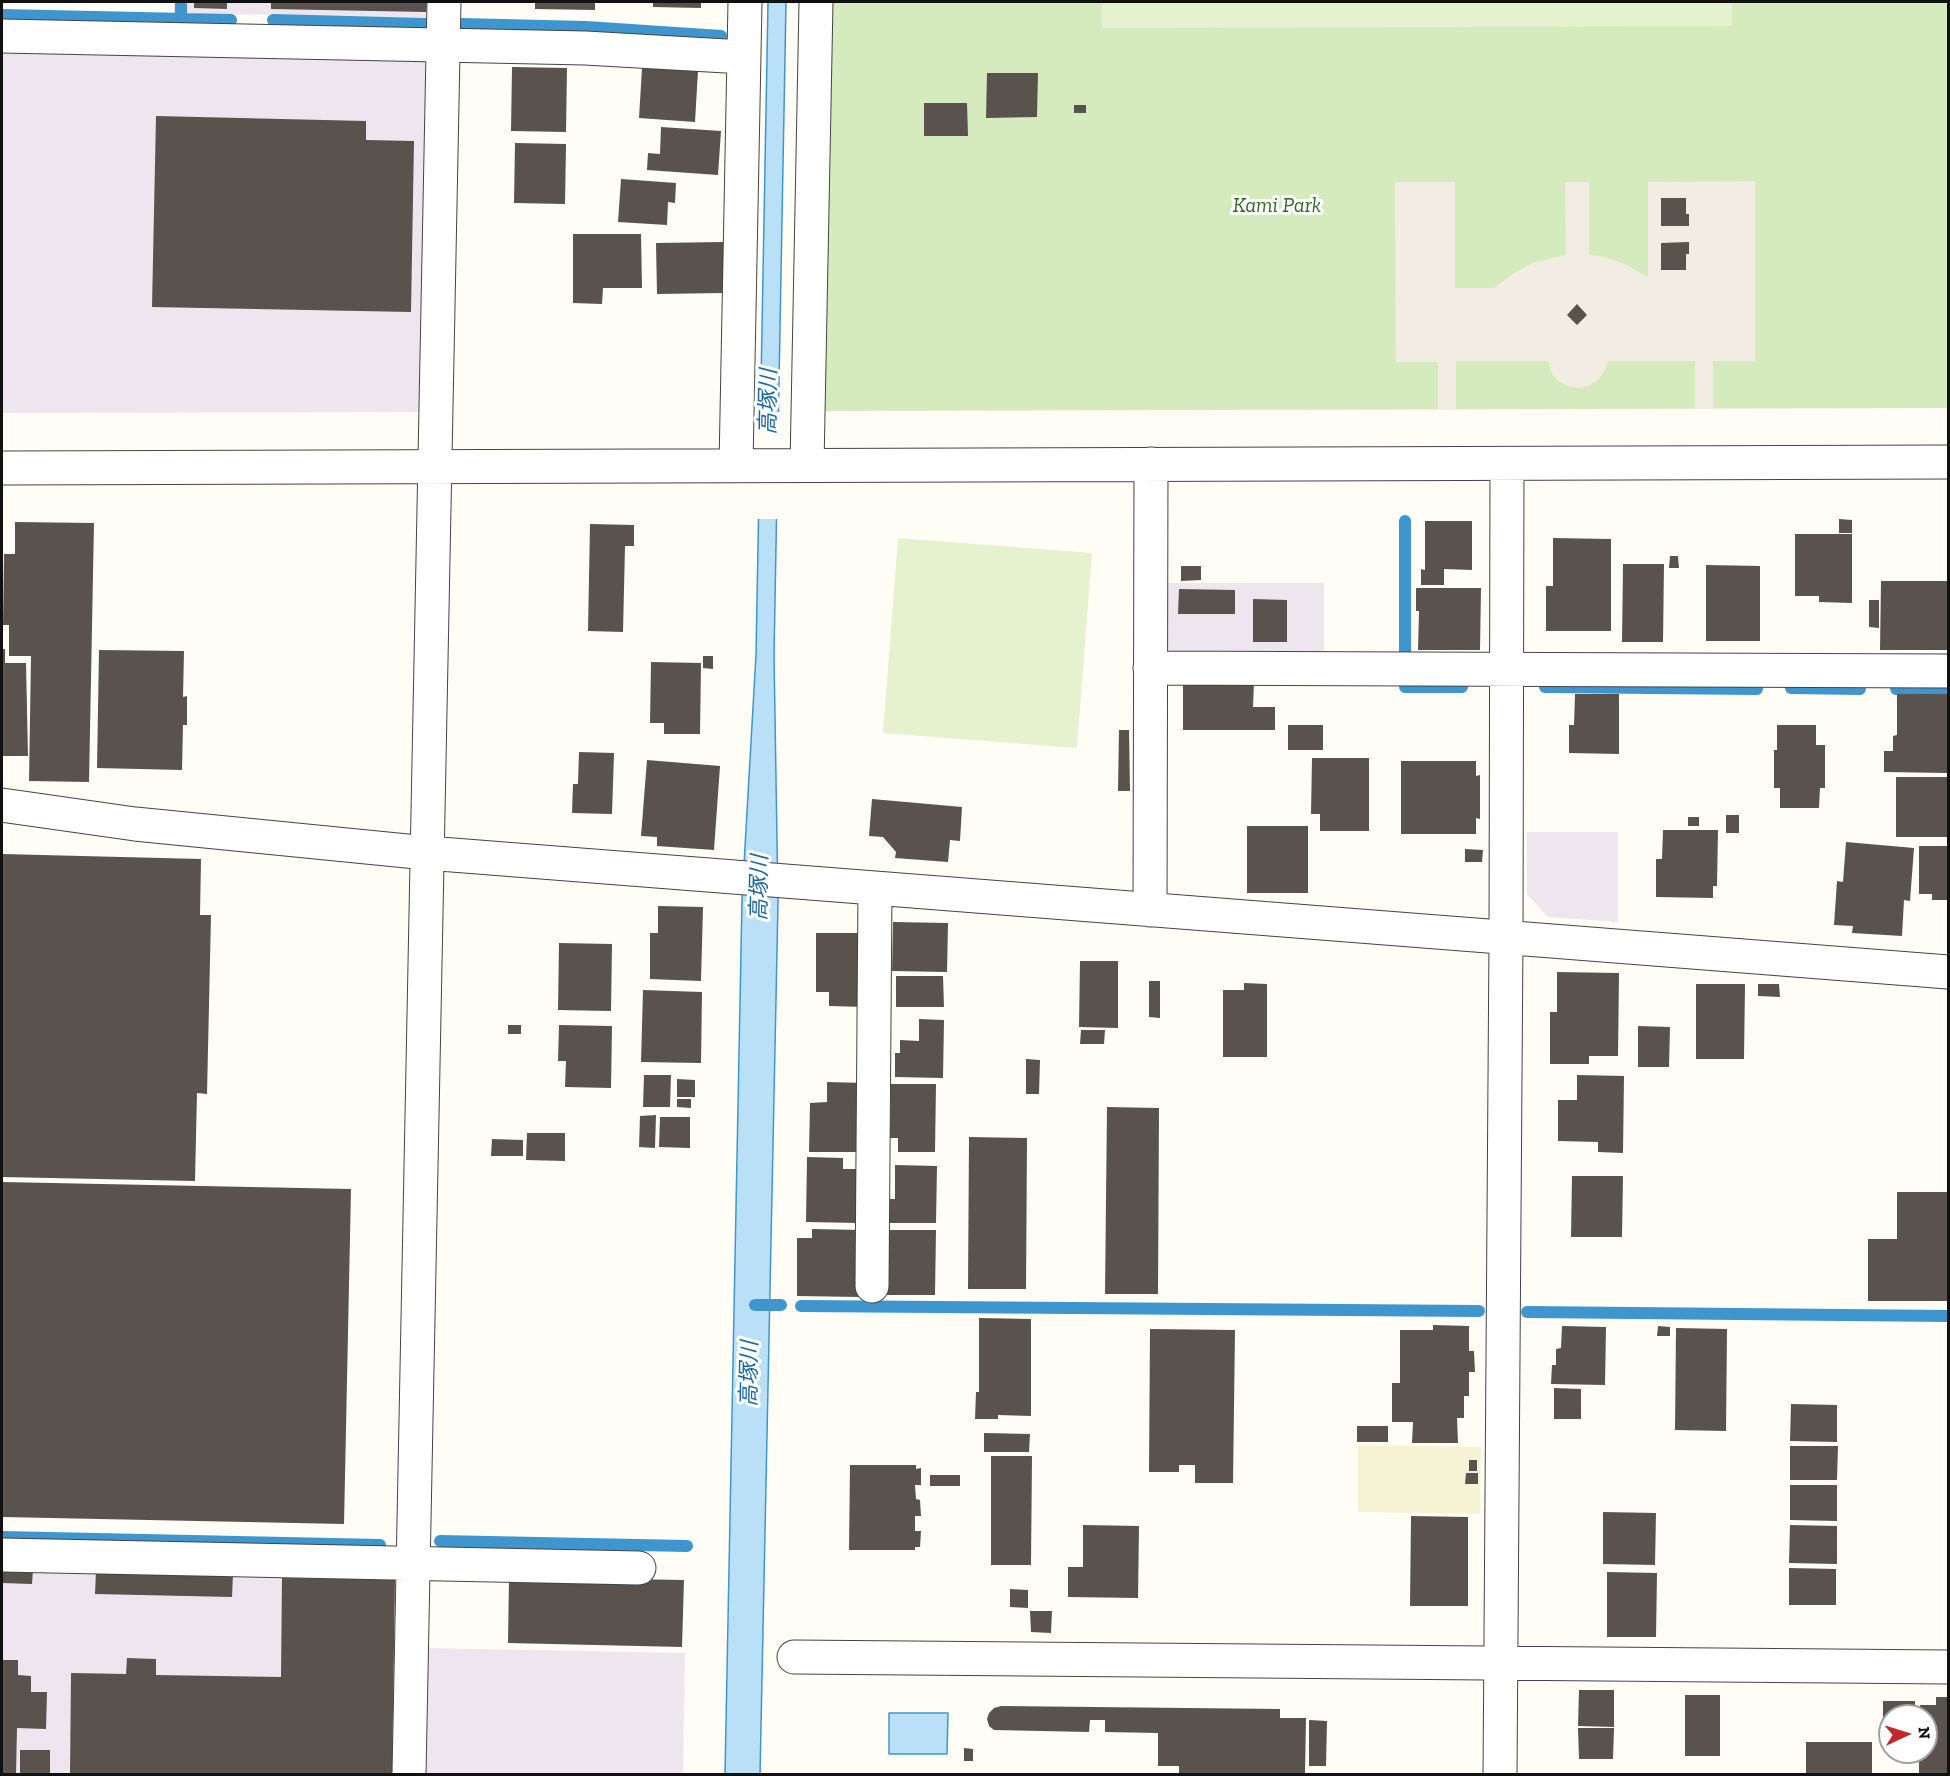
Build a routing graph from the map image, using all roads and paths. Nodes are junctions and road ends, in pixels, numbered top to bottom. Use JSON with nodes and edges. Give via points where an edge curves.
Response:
{"nodes":[{"id":1,"x":444,"y":2,"type":"edge"},
{"id":2,"x":745,"y":2,"type":"edge"},
{"id":3,"x":816,"y":2,"type":"edge"},
{"id":4,"x":2,"y":36,"type":"edge"},
{"id":5,"x":443,"y":45,"type":"junction"},
{"id":6,"x":744,"y":57,"type":"junction"},
{"id":7,"x":1948,"y":462,"type":"edge"},
{"id":8,"x":1151,"y":464,"type":"junction"},
{"id":9,"x":1507,"y":464,"type":"junction"},
{"id":10,"x":742,"y":465,"type":"junction"},
{"id":11,"x":799,"y":465,"type":"junction"},
{"id":12,"x":434,"y":466,"type":"junction"},
{"id":13,"x":2,"y":468,"type":"edge"},
{"id":14,"x":1150,"y":668,"type":"junction"},
{"id":15,"x":1506,"y":669,"type":"junction"},
{"id":16,"x":1948,"y":671,"type":"edge"},
{"id":17,"x":2,"y":805,"type":"edge"},
{"id":18,"x":427,"y":853,"type":"junction"},
{"id":19,"x":875,"y":888,"type":"junction"},
{"id":20,"x":1150,"y":910,"type":"junction"},
{"id":21,"x":1506,"y":938,"type":"junction"},
{"id":22,"x":1948,"y":972,"type":"edge"},
{"id":23,"x":872,"y":1286,"type":"dead end"},
{"id":24,"x":2,"y":1555,"type":"edge"},
{"id":25,"x":413,"y":1564,"type":"junction"},
{"id":26,"x":639,"y":1568,"type":"dead end"},
{"id":27,"x":794,"y":1657,"type":"dead end"},
{"id":28,"x":1500,"y":1663,"type":"junction"},
{"id":29,"x":1948,"y":1667,"type":"edge"},
{"id":30,"x":409,"y":1774,"type":"edge"},
{"id":31,"x":1500,"y":1774,"type":"edge"}],
"edges":[{"from":1,"to":5,"type":"street"},
{"from":2,"to":6,"type":"street"},
{"from":3,"to":11,"type":"street"},
{"from":4,"to":5,"type":"street"},
{"from":5,"to":6,"type":"street"},
{"from":5,"to":12,"type":"street"},
{"from":6,"to":10,"type":"street"},
{"from":7,"to":9,"type":"street"},
{"from":8,"to":9,"type":"street"},
{"from":8,"to":11,"type":"street"},
{"from":8,"to":14,"type":"street"},
{"from":9,"to":15,"type":"street"},
{"from":10,"to":11,"type":"street"},
{"from":10,"to":12,"type":"street"},
{"from":12,"to":13,"type":"street"},
{"from":12,"to":18,"type":"street"},
{"from":14,"to":15,"type":"street"},
{"from":14,"to":20,"type":"street"},
{"from":15,"to":16,"type":"street"},
{"from":15,"to":21,"type":"street"},
{"from":17,"to":18,"type":"street","via":[[162,827]]},
{"from":18,"to":19,"type":"street"},
{"from":18,"to":25,"type":"street"},
{"from":19,"to":20,"type":"street"},
{"from":19,"to":23,"type":"street"},
{"from":20,"to":21,"type":"street"},
{"from":21,"to":22,"type":"street"},
{"from":21,"to":28,"type":"street"},
{"from":24,"to":25,"type":"street"},
{"from":25,"to":26,"type":"street"},
{"from":25,"to":30,"type":"street"},
{"from":27,"to":28,"type":"street"},
{"from":28,"to":29,"type":"street"},
{"from":28,"to":31,"type":"street"}]}
